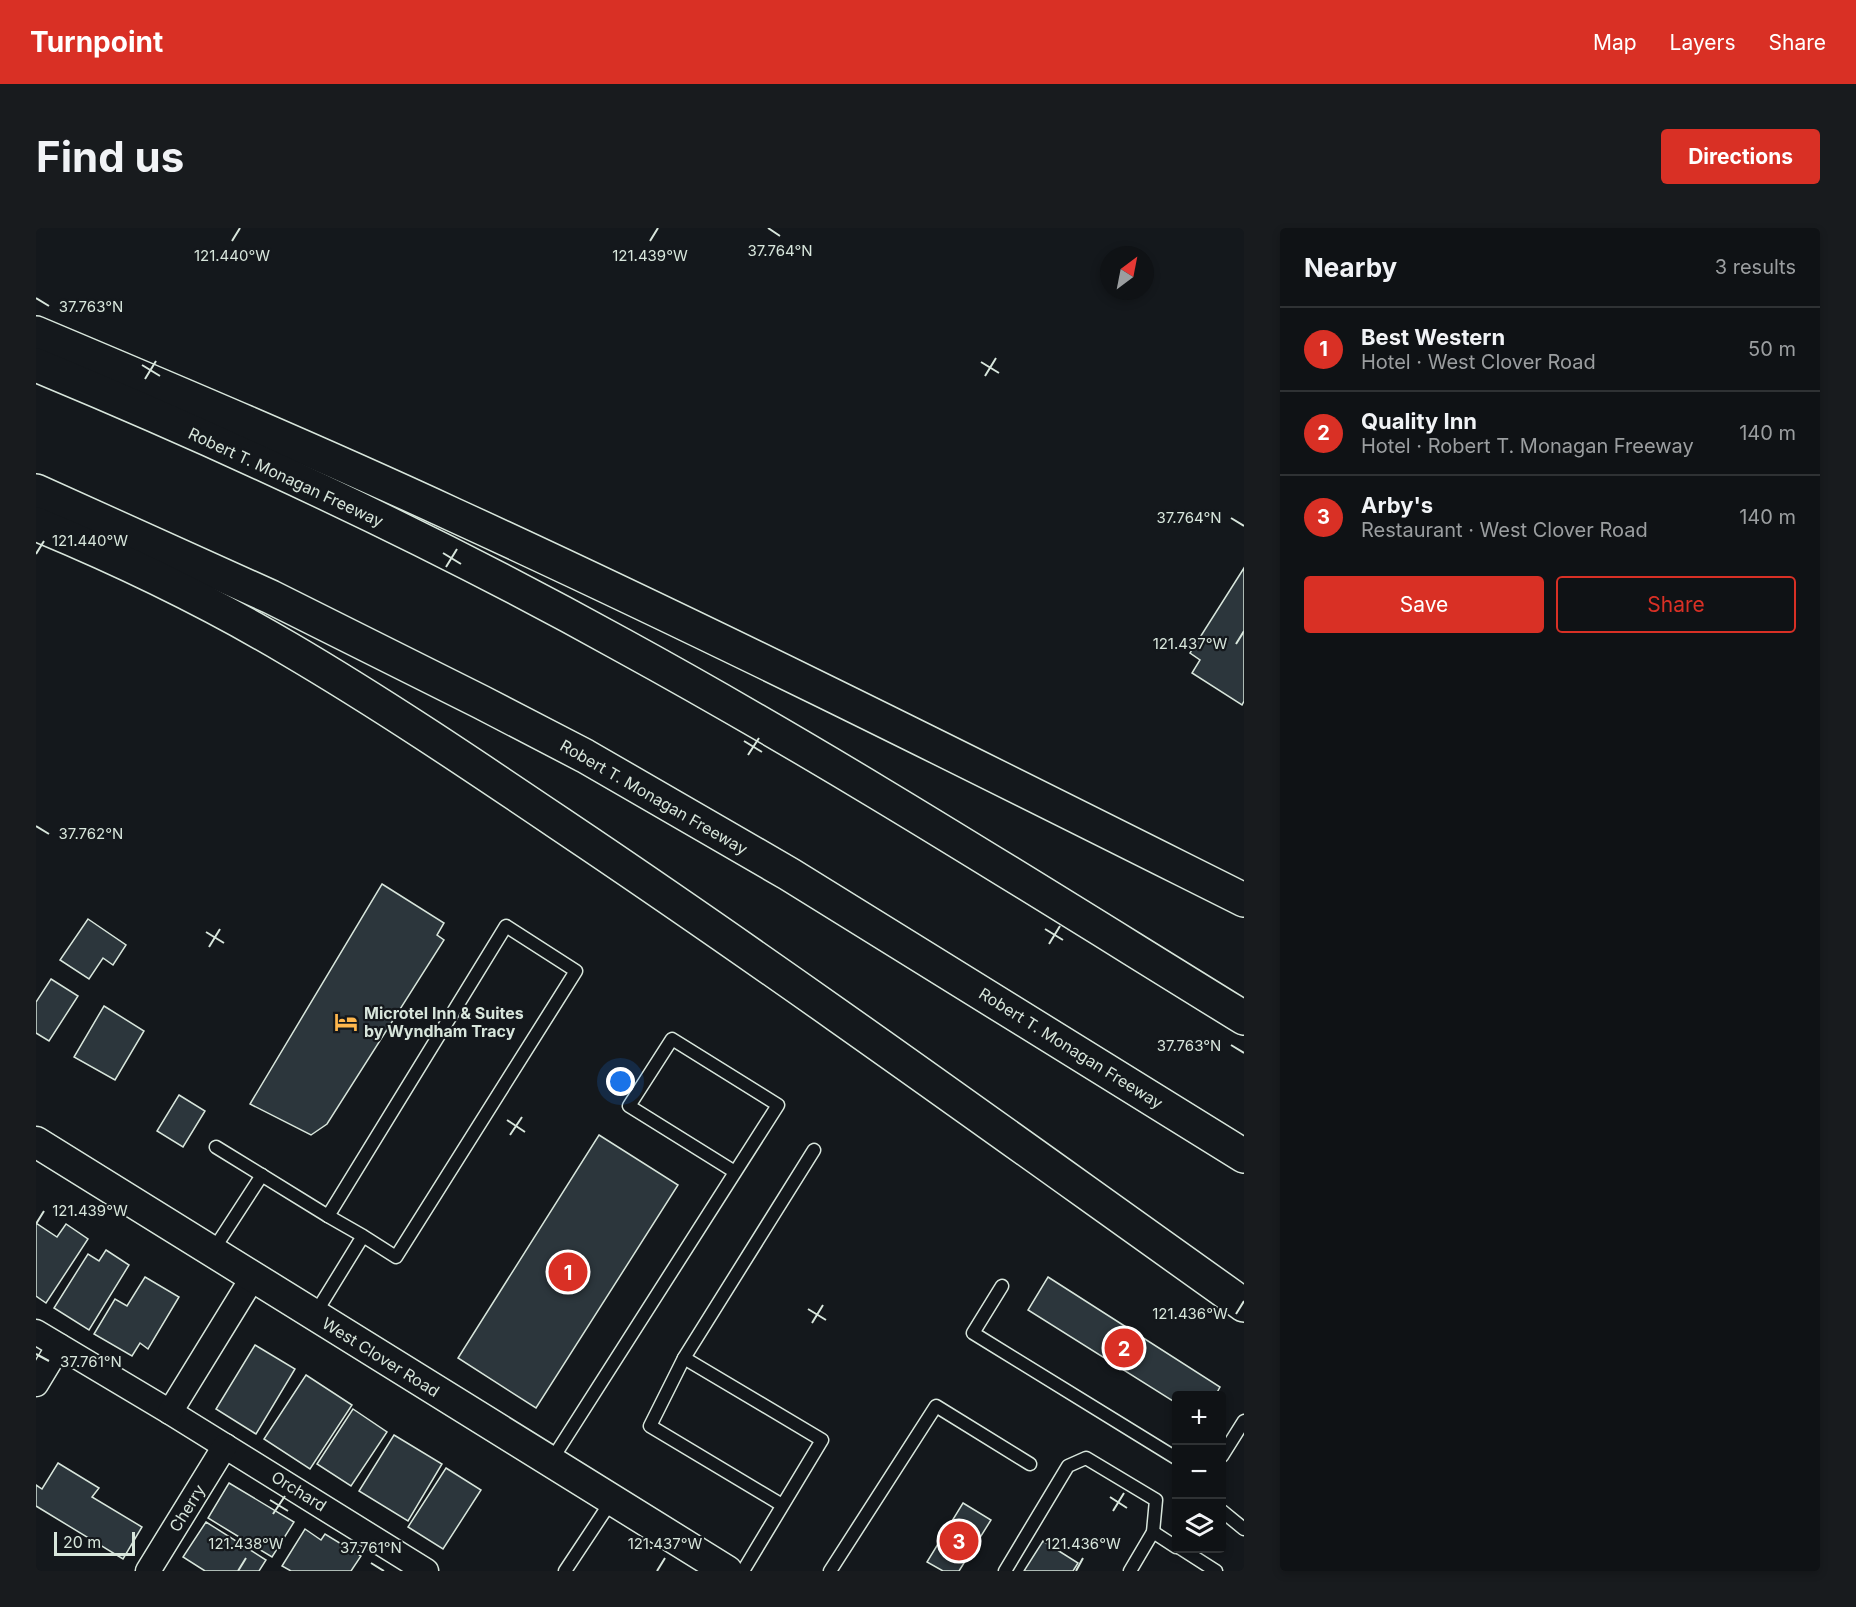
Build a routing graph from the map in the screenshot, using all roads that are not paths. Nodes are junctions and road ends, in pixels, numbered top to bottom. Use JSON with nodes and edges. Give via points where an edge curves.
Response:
{"nodes":[{"id":1,"x":36,"y":333,"type":"edge"},
{"id":2,"x":36,"y":365,"type":"edge"},
{"id":3,"x":36,"y":491,"type":"edge"},
{"id":4,"x":36,"y":524,"type":"edge"},
{"id":5,"x":1244,"y":900,"type":"edge"},
{"id":6,"x":1244,"y":1018,"type":"edge"},
{"id":7,"x":36,"y":1142,"type":"edge"},
{"id":8,"x":216,"y":1148,"type":"dead end"},
{"id":9,"x":814,"y":1150,"type":"dead end"},
{"id":10,"x":1244,"y":1156,"type":"edge"},
{"id":11,"x":735,"y":1173,"type":"junction"},
{"id":12,"x":262,"y":1175,"type":"junction"},
{"id":13,"x":328,"y":1216,"type":"junction"},
{"id":14,"x":363,"y":1236,"type":"junction"},
{"id":15,"x":212,"y":1252,"type":"junction"},
{"id":16,"x":254,"y":1277,"type":"junction"},
{"id":17,"x":1002,"y":1286,"type":"dead end"},
{"id":18,"x":1244,"y":1305,"type":"edge"},
{"id":19,"x":314,"y":1315,"type":"junction"},
{"id":20,"x":36,"y":1332,"type":"edge"},
{"id":21,"x":59,"y":1346,"type":"junction"},
{"id":22,"x":684,"y":1358,"type":"junction"},
{"id":23,"x":36,"y":1384,"type":"edge"},
{"id":24,"x":170,"y":1412,"type":"junction"},
{"id":25,"x":1244,"y":1421,"type":"edge"},
{"id":26,"x":225,"y":1446,"type":"junction"},
{"id":27,"x":1226,"y":1448,"type":"edge"},
{"id":28,"x":1172,"y":1456,"type":"edge"},
{"id":29,"x":550,"y":1462,"type":"junction"},
{"id":30,"x":1029,"y":1464,"type":"dead end"},
{"id":31,"x":612,"y":1500,"type":"junction"},
{"id":32,"x":782,"y":1505,"type":"junction"},
{"id":33,"x":1226,"y":1515,"type":"edge"},
{"id":34,"x":1244,"y":1528,"type":"edge"},
{"id":35,"x":1154,"y":1532,"type":"junction"},
{"id":36,"x":1172,"y":1543,"type":"edge"},
{"id":37,"x":1188,"y":1553,"type":"edge"},
{"id":38,"x":393,"y":1562,"type":"edge"},
{"id":39,"x":148,"y":1571,"type":"edge"},
{"id":40,"x":426,"y":1571,"type":"edge"},
{"id":41,"x":565,"y":1571,"type":"edge"},
{"id":42,"x":727,"y":1571,"type":"edge"},
{"id":43,"x":743,"y":1571,"type":"edge"},
{"id":44,"x":830,"y":1571,"type":"edge"},
{"id":45,"x":1005,"y":1571,"type":"edge"},
{"id":46,"x":1130,"y":1571,"type":"edge"},
{"id":47,"x":1216,"y":1571,"type":"edge"}],
"edges":[{"from":1,"to":5,"type":"highway","via":[[292,442],[575,571]]},
{"from":2,"to":6,"type":"highway","name":"Robert T. Monagan Freeway","via":[[304,483],[620,644],[825,760]]},
{"from":3,"to":10,"type":"highway","name":"Robert T. Monagan Freeway","via":[[271,597],[585,756],[789,874]]},
{"from":4,"to":18,"type":"highway","via":[[201,600],[392,712],[728,937]]},
{"from":7,"to":15,"type":"street","name":"West Clover Road"},
{"from":8,"to":12,"type":"lane"},
{"from":9,"to":22,"type":"lane"},
{"from":11,"to":11,"type":"lane","via":[[629,1106],[672,1039],[778,1105]]},
{"from":11,"to":29,"type":"lane"},
{"from":12,"to":13,"type":"lane"},
{"from":12,"to":15,"type":"lane"},
{"from":13,"to":14,"type":"lane"},
{"from":13,"to":14,"type":"lane","via":[[506,926],[576,971],[396,1257]]},
{"from":14,"to":19,"type":"lane"},
{"from":15,"to":16,"type":"street","name":"West Clover Road"},
{"from":16,"to":19,"type":"street","name":"West Clover Road"},
{"from":16,"to":24,"type":"street"},
{"from":17,"to":28,"type":"lane","via":[[973,1333]]},
{"from":19,"to":29,"type":"street","name":"West Clover Road"},
{"from":20,"to":21,"type":"street","name":"Orchard"},
{"from":21,"to":23,"type":"street"},
{"from":21,"to":24,"type":"street","name":"Orchard"},
{"from":22,"to":32,"type":"lane","via":[[650,1426]]},
{"from":22,"to":32,"type":"lane","via":[[822,1440]]},
{"from":24,"to":26,"type":"street","name":"Orchard"},
{"from":25,"to":27,"type":"lane"},
{"from":26,"to":38,"type":"street","name":"Orchard"},
{"from":26,"to":39,"type":"street","name":"Cherry"},
{"from":29,"to":31,"type":"street","name":"West Clover Road"},
{"from":30,"to":44,"type":"lane","via":[[936,1406]]},
{"from":31,"to":41,"type":"lane"},
{"from":31,"to":42,"type":"street","name":"West Clover Road"},
{"from":32,"to":43,"type":"lane"},
{"from":33,"to":34,"type":"lane"},
{"from":35,"to":36,"type":"lane"},
{"from":35,"to":45,"type":"lane","via":[[1156,1500],[1086,1458],[1068,1466]]},
{"from":35,"to":46,"type":"lane"},
{"from":37,"to":47,"type":"lane"},
{"from":38,"to":40,"type":"street","name":"Orchard"}]}
